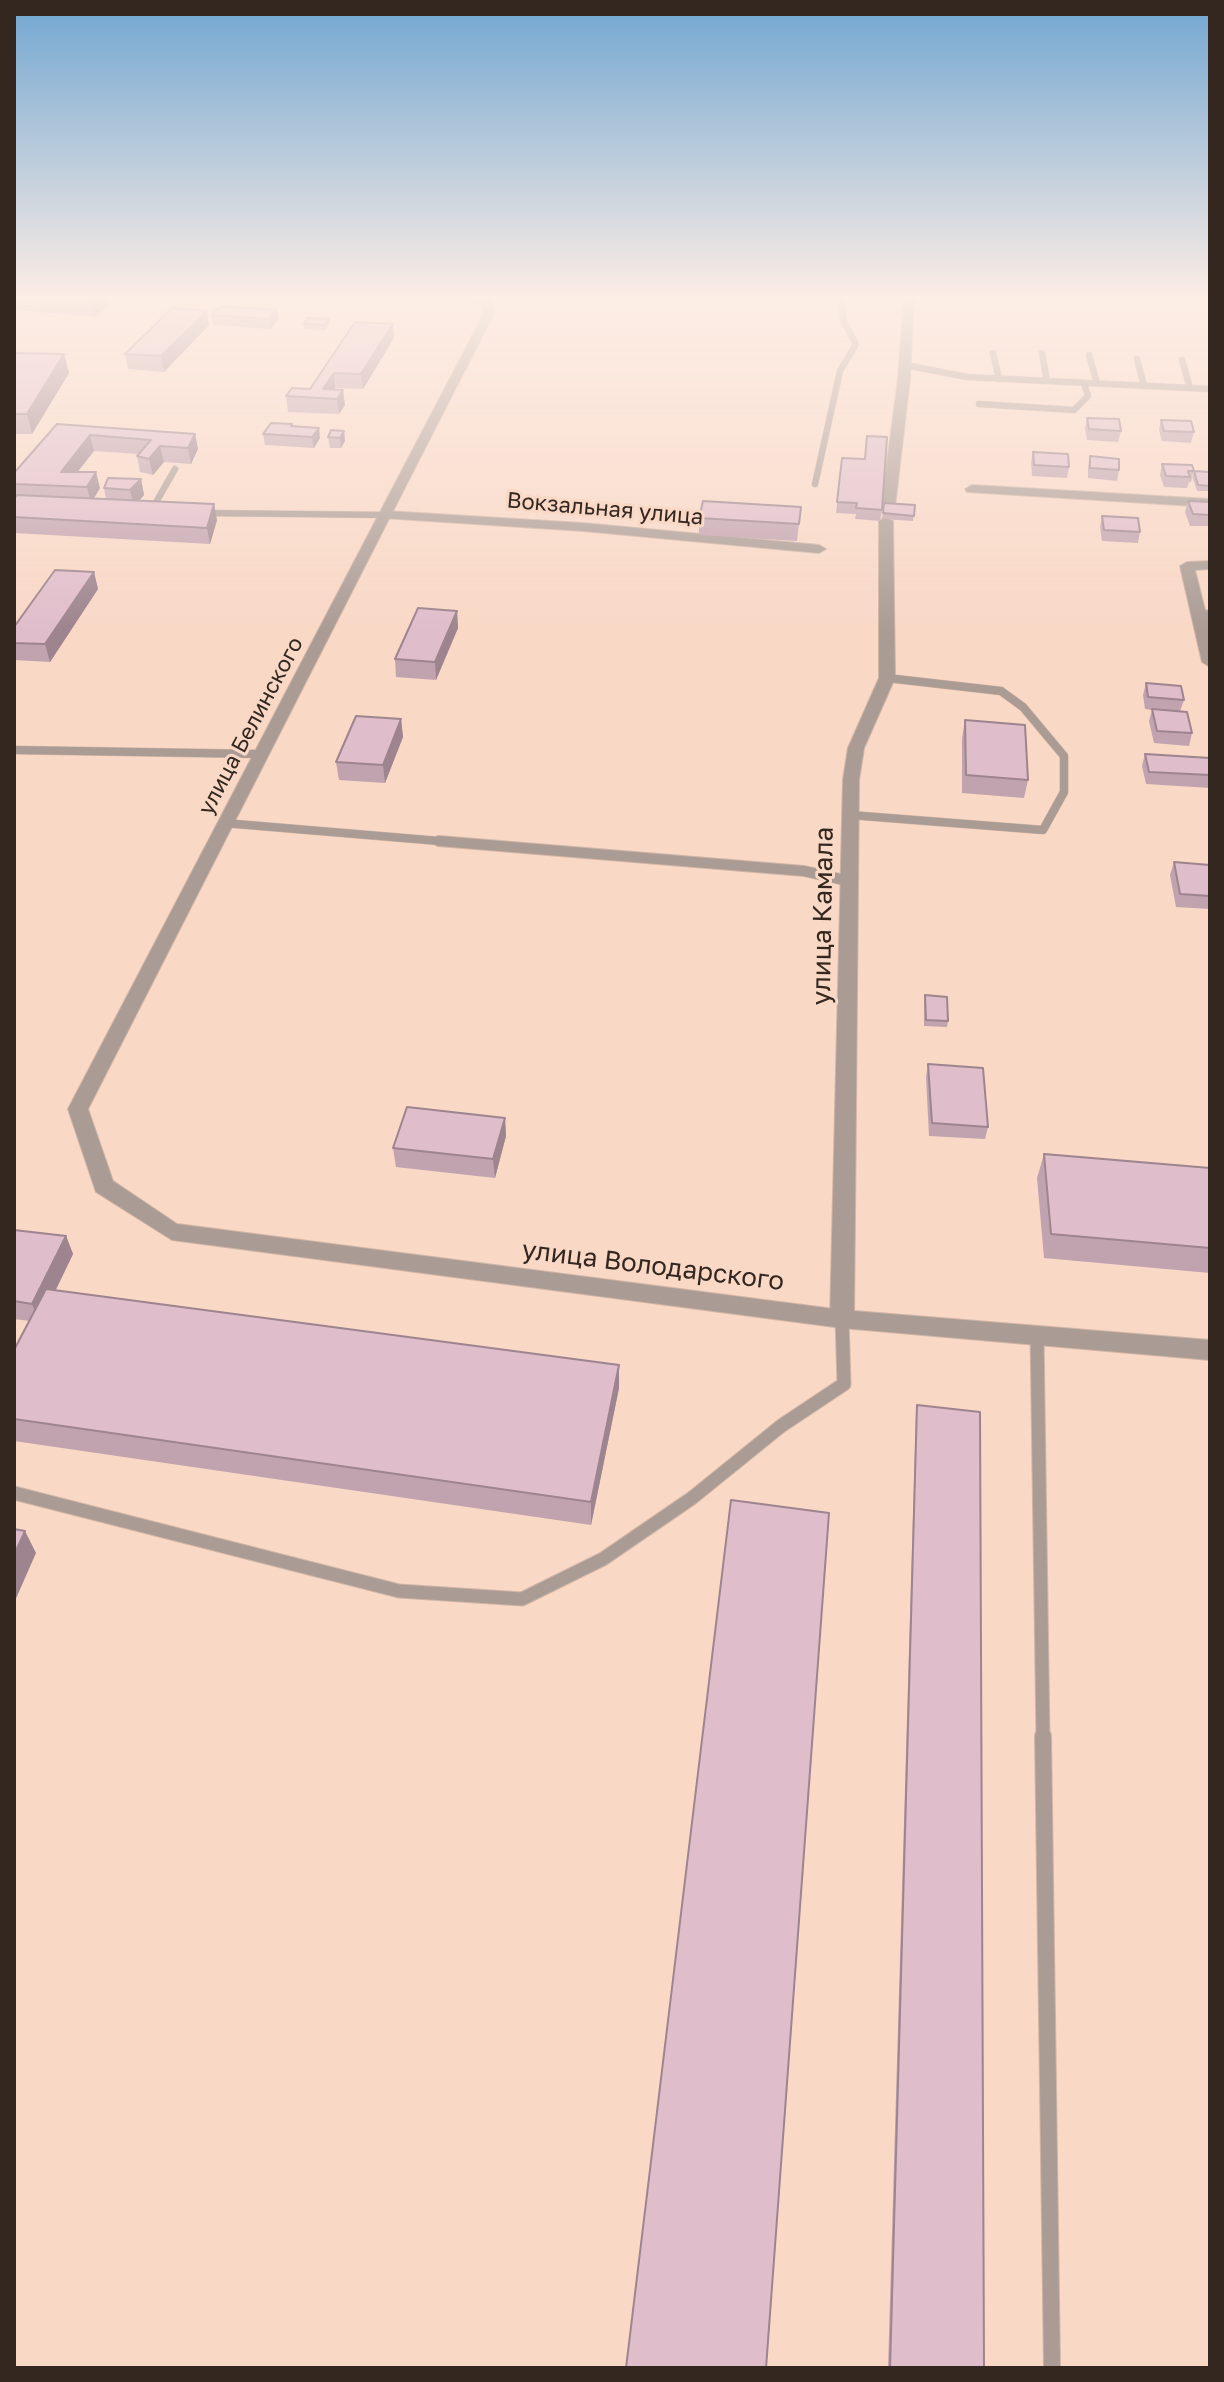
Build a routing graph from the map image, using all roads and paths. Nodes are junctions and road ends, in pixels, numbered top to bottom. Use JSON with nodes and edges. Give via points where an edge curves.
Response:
{"nodes":[{"id":1,"x":440,"y":409,"type":"edge"},
{"id":2,"x":832,"y":409,"type":"edge"},
{"id":3,"x":900,"y":409,"type":"edge"},
{"id":4,"x":175,"y":469,"type":"edge"},
{"id":5,"x":815,"y":484,"type":"dead end"},
{"id":6,"x":972,"y":489,"type":"dead end"},
{"id":7,"x":1210,"y":503,"type":"edge"},
{"id":8,"x":163,"y":511,"type":"edge"},
{"id":9,"x":190,"y":513,"type":"edge"},
{"id":10,"x":387,"y":515,"type":"junction"},
{"id":11,"x":819,"y":549,"type":"dead end"},
{"id":12,"x":1210,"y":565,"type":"edge"},
{"id":13,"x":1204,"y":614,"type":"edge"},
{"id":14,"x":1210,"y":662,"type":"edge"},
{"id":15,"x":887,"y":678,"type":"junction"},
{"id":16,"x":14,"y":750,"type":"edge"},
{"id":17,"x":259,"y":754,"type":"junction"},
{"id":18,"x":850,"y":815,"type":"junction"},
{"id":19,"x":224,"y":823,"type":"junction"},
{"id":20,"x":849,"y":881,"type":"junction"},
{"id":21,"x":104,"y":1186,"type":"joint"},
{"id":22,"x":842,"y":1319,"type":"junction"},
{"id":23,"x":1037,"y":1335,"type":"junction"},
{"id":24,"x":1210,"y":1350,"type":"edge"},
{"id":25,"x":14,"y":1493,"type":"edge"},
{"id":26,"x":1052,"y":2368,"type":"edge"}],
"edges":[{"from":1,"to":10,"type":"street","name":"улица Белинского"},
{"from":2,"to":5,"type":"lane"},
{"from":3,"to":15,"type":"street","name":"улица Камала","via":[[887,514]]},
{"from":4,"to":8,"type":"lane","via":[[150,510]]},
{"from":6,"to":7,"type":"street"},
{"from":9,"to":10,"type":"lane"},
{"from":10,"to":11,"type":"street","name":"Вокзальная улица"},
{"from":10,"to":17,"type":"street","name":"улица Белинского"},
{"from":12,"to":13,"type":"street","via":[[1187,566]]},
{"from":13,"to":14,"type":"street"},
{"from":15,"to":18,"type":"street","name":"улица Камала","via":[[856,748]]},
{"from":15,"to":18,"type":"lane","via":[[1001,691],[1023,707],[1064,756],[1064,792],[1043,830]]},
{"from":16,"to":17,"type":"lane"},
{"from":17,"to":19,"type":"street","name":"улица Белинского"},
{"from":18,"to":20,"type":"street","name":"улица Камала"},
{"from":19,"to":20,"type":"lane","via":[[804,871]]},
{"from":19,"to":21,"type":"street","name":"улица Белинского","via":[[78,1109]]},
{"from":20,"to":22,"type":"street","name":"улица Камала"},
{"from":21,"to":22,"type":"street","name":"улица Володарского","via":[[172,1232]]},
{"from":22,"to":23,"type":"street","name":"улица Володарского"},
{"from":22,"to":25,"type":"lane","via":[[844,1384],[603,1559],[522,1599],[399,1591]]},
{"from":23,"to":24,"type":"street","name":"улица Володарского"},
{"from":23,"to":26,"type":"lane"}]}
